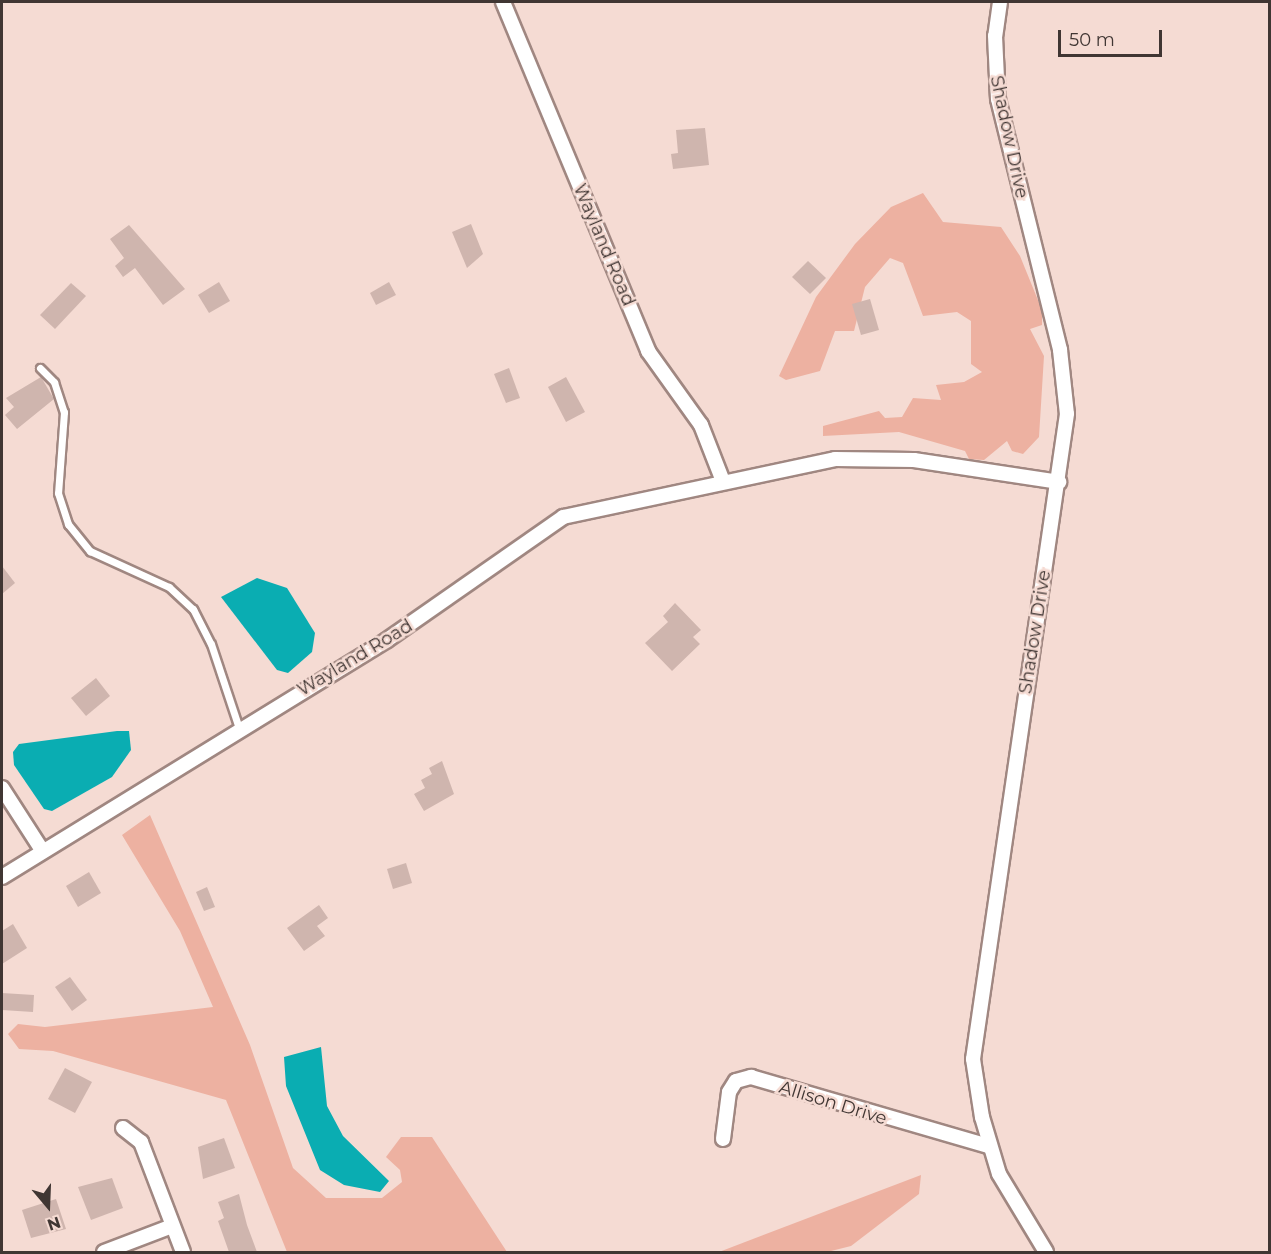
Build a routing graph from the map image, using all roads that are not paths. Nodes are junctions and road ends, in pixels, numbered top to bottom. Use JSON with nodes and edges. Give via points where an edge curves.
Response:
{"nodes":[{"id":1,"x":503,"y":2,"type":"edge"},
{"id":2,"x":1000,"y":2,"type":"edge"},
{"id":3,"x":40,"y":368,"type":"dead end"},
{"id":4,"x":722,"y":479,"type":"junction"},
{"id":5,"x":1059,"y":482,"type":"junction"},
{"id":6,"x":239,"y":728,"type":"junction"},
{"id":7,"x":2,"y":788,"type":"edge"},
{"id":8,"x":42,"y":850,"type":"junction"},
{"id":9,"x":2,"y":877,"type":"edge"},
{"id":10,"x":123,"y":1128,"type":"dead end"},
{"id":11,"x":723,"y":1139,"type":"dead end"},
{"id":12,"x":989,"y":1146,"type":"junction"},
{"id":13,"x":172,"y":1226,"type":"junction"},
{"id":14,"x":104,"y":1252,"type":"edge"},
{"id":15,"x":183,"y":1252,"type":"edge"},
{"id":16,"x":1046,"y":1252,"type":"edge"}],
"edges":[{"from":1,"to":4,"type":"street","name":"Wayland Road","via":[[648,351],[701,425]]},
{"from":2,"to":5,"type":"street","name":"Shadow Drive","via":[[995,36],[998,99],[1064,373],[1067,414]]},
{"from":3,"to":6,"type":"lane","via":[[54,382],[64,412],[58,493],[68,524],[98,556],[169,586],[193,609],[211,644]]},
{"from":4,"to":5,"type":"street","name":"Wayland Road","via":[[788,465],[874,458]]},
{"from":4,"to":6,"type":"street","name":"Wayland Road","via":[[586,508],[555,520],[415,621]]},
{"from":5,"to":12,"type":"street","name":"Shadow Drive","via":[[974,1027],[976,1085]]},
{"from":6,"to":8,"type":"street","name":"Wayland Road"},
{"from":7,"to":8,"type":"street"},
{"from":8,"to":9,"type":"street","name":"Wayland Road"},
{"from":10,"to":13,"type":"street","via":[[141,1142]]},
{"from":11,"to":12,"type":"street","name":"Allison Drive","via":[[729,1092],[736,1082],[751,1077]]},
{"from":12,"to":16,"type":"street","name":"Shadow Drive","via":[[1013,1204]]},
{"from":13,"to":14,"type":"street"},
{"from":13,"to":15,"type":"street"}]}
